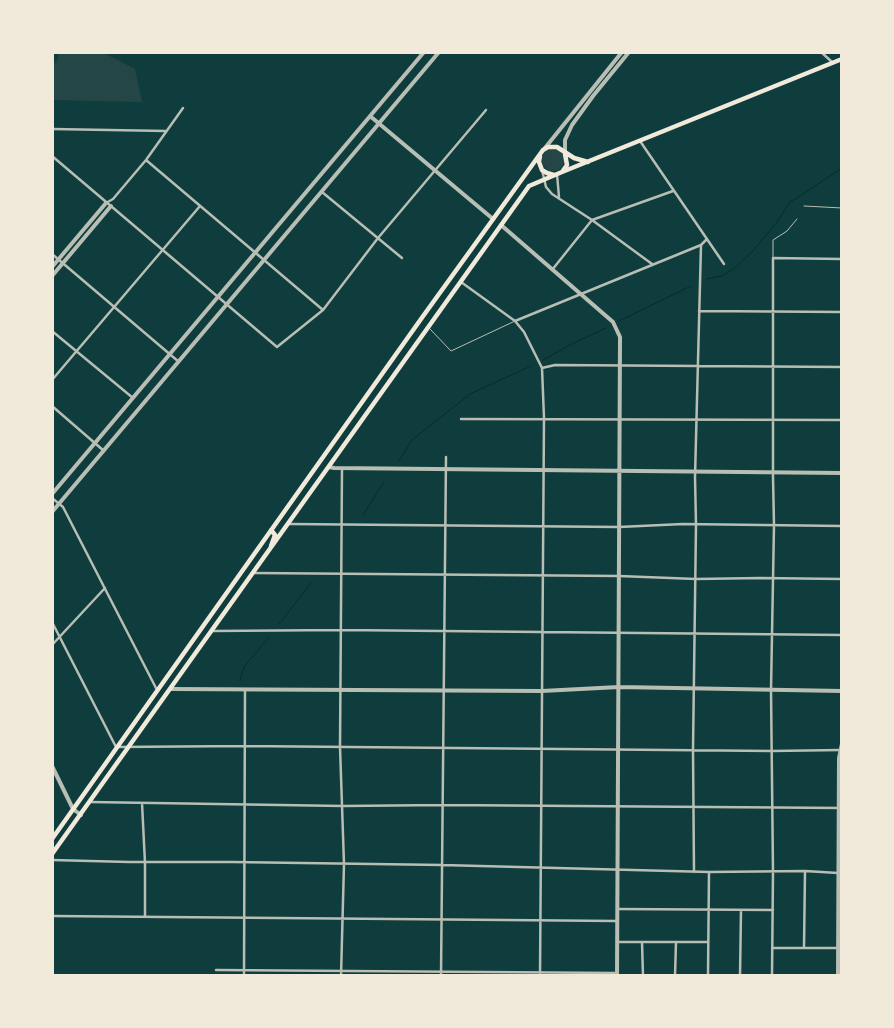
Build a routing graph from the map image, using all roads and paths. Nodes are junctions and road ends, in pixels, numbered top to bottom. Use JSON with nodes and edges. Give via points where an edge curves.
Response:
{"nodes":[{"id":1,"x":425,"y":52,"type":"edge"},
{"id":2,"x":439,"y":52,"type":"edge"},
{"id":3,"x":622,"y":52,"type":"edge"},
{"id":4,"x":629,"y":52,"type":"edge"},
{"id":5,"x":821,"y":52,"type":"edge"},
{"id":6,"x":434,"y":59,"type":"junction"},
{"id":7,"x":842,"y":59,"type":"edge"},
{"id":8,"x":833,"y":63,"type":"junction"},
{"id":9,"x":414,"y":65,"type":"junction"},
{"id":10,"x":423,"y":72,"type":"junction"},
{"id":11,"x":583,"y":100,"type":"junction"},
{"id":12,"x":587,"y":104,"type":"junction"},
{"id":13,"x":183,"y":108,"type":"dead end"},
{"id":14,"x":486,"y":110,"type":"dead end"},
{"id":15,"x":370,"y":116,"type":"junction"},
{"id":16,"x":379,"y":124,"type":"junction"},
{"id":17,"x":52,"y":130,"type":"edge"},
{"id":18,"x":166,"y":131,"type":"junction"},
{"id":19,"x":640,"y":140,"type":"junction"},
{"id":20,"x":542,"y":152,"type":"junction"},
{"id":21,"x":565,"y":153,"type":"junction"},
{"id":22,"x":52,"y":156,"type":"edge"},
{"id":23,"x":146,"y":160,"type":"junction"},
{"id":24,"x":588,"y":162,"type":"junction"},
{"id":25,"x":542,"y":170,"type":"junction"},
{"id":26,"x":435,"y":171,"type":"junction"},
{"id":27,"x":560,"y":173,"type":"junction"},
{"id":28,"x":544,"y":180,"type":"junction"},
{"id":29,"x":673,"y":191,"type":"junction"},
{"id":30,"x":322,"y":192,"type":"junction"},
{"id":31,"x":113,"y":199,"type":"junction"},
{"id":32,"x":559,"y":199,"type":"junction"},
{"id":33,"x":106,"y":203,"type":"junction"},
{"id":34,"x":111,"y":206,"type":"junction"},
{"id":35,"x":200,"y":206,"type":"junction"},
{"id":36,"x":804,"y":206,"type":"dead end"},
{"id":37,"x":842,"y":208,"type":"edge"},
{"id":38,"x":493,"y":219,"type":"junction"},
{"id":39,"x":797,"y":219,"type":"dead end"},
{"id":40,"x":592,"y":220,"type":"junction"},
{"id":41,"x":501,"y":225,"type":"junction"},
{"id":42,"x":82,"y":231,"type":"junction"},
{"id":43,"x":87,"y":235,"type":"junction"},
{"id":44,"x":378,"y":238,"type":"junction"},
{"id":45,"x":707,"y":238,"type":"junction"},
{"id":46,"x":701,"y":245,"type":"junction"},
{"id":47,"x":162,"y":250,"type":"junction"},
{"id":48,"x":255,"y":253,"type":"junction"},
{"id":49,"x":52,"y":254,"type":"edge"},
{"id":50,"x":402,"y":258,"type":"dead end"},
{"id":51,"x":773,"y":258,"type":"junction"},
{"id":52,"x":58,"y":259,"type":"junction"},
{"id":53,"x":842,"y":259,"type":"edge"},
{"id":54,"x":264,"y":260,"type":"junction"},
{"id":55,"x":63,"y":263,"type":"junction"},
{"id":56,"x":652,"y":264,"type":"junction"},
{"id":57,"x":724,"y":264,"type":"dead end"},
{"id":58,"x":52,"y":267,"type":"edge"},
{"id":59,"x":552,"y":270,"type":"junction"},
{"id":60,"x":52,"y":276,"type":"edge"},
{"id":61,"x":452,"y":276,"type":"junction"},
{"id":62,"x":460,"y":282,"type":"junction"},
{"id":63,"x":581,"y":294,"type":"junction"},
{"id":64,"x":218,"y":298,"type":"junction"},
{"id":65,"x":227,"y":305,"type":"junction"},
{"id":66,"x":114,"y":306,"type":"junction"},
{"id":67,"x":323,"y":310,"type":"junction"},
{"id":68,"x":699,"y":311,"type":"junction"},
{"id":69,"x":773,"y":311,"type":"junction"},
{"id":70,"x":842,"y":312,"type":"edge"},
{"id":71,"x":516,"y":321,"type":"junction"},
{"id":72,"x":429,"y":327,"type":"junction"},
{"id":73,"x":52,"y":331,"type":"edge"},
{"id":74,"x":76,"y":351,"type":"junction"},
{"id":75,"x":170,"y":354,"type":"junction"},
{"id":76,"x":179,"y":362,"type":"junction"},
{"id":77,"x":620,"y":365,"type":"junction"},
{"id":78,"x":698,"y":365,"type":"junction"},
{"id":79,"x":773,"y":366,"type":"junction"},
{"id":80,"x":842,"y":367,"type":"edge"},
{"id":81,"x":542,"y":368,"type":"junction"},
{"id":82,"x":52,"y":380,"type":"edge"},
{"id":83,"x":133,"y":398,"type":"junction"},
{"id":84,"x":363,"y":400,"type":"junction"},
{"id":85,"x":52,"y":406,"type":"edge"},
{"id":86,"x":372,"y":407,"type":"junction"},
{"id":87,"x":544,"y":418,"type":"junction"},
{"id":88,"x":461,"y":419,"type":"dead end"},
{"id":89,"x":620,"y":419,"type":"junction"},
{"id":90,"x":697,"y":420,"type":"junction"},
{"id":91,"x":773,"y":420,"type":"junction"},
{"id":92,"x":842,"y":420,"type":"edge"},
{"id":93,"x":95,"y":444,"type":"junction"},
{"id":94,"x":104,"y":451,"type":"junction"},
{"id":95,"x":446,"y":457,"type":"dead end"},
{"id":96,"x":321,"y":461,"type":"junction"},
{"id":97,"x":330,"y":467,"type":"junction"},
{"id":98,"x":342,"y":468,"type":"junction"},
{"id":99,"x":446,"y":469,"type":"junction"},
{"id":100,"x":543,"y":470,"type":"junction"},
{"id":101,"x":620,"y":471,"type":"junction"},
{"id":102,"x":695,"y":472,"type":"junction"},
{"id":103,"x":773,"y":472,"type":"junction"},
{"id":104,"x":842,"y":473,"type":"edge"},
{"id":105,"x":52,"y":494,"type":"edge"},
{"id":106,"x":52,"y":498,"type":"edge"},
{"id":107,"x":60,"y":504,"type":"junction"},
{"id":108,"x":52,"y":512,"type":"edge"},
{"id":109,"x":289,"y":524,"type":"junction"},
{"id":110,"x":342,"y":524,"type":"junction"},
{"id":111,"x":445,"y":525,"type":"junction"},
{"id":112,"x":696,"y":525,"type":"junction"},
{"id":113,"x":774,"y":525,"type":"junction"},
{"id":114,"x":543,"y":526,"type":"junction"},
{"id":115,"x":842,"y":526,"type":"edge"},
{"id":116,"x":620,"y":527,"type":"junction"},
{"id":117,"x":272,"y":530,"type":"junction"},
{"id":118,"x":268,"y":552,"type":"junction"},
{"id":119,"x":342,"y":573,"type":"junction"},
{"id":120,"x":253,"y":574,"type":"junction"},
{"id":121,"x":445,"y":574,"type":"junction"},
{"id":122,"x":542,"y":575,"type":"junction"},
{"id":123,"x":619,"y":576,"type":"junction"},
{"id":124,"x":774,"y":578,"type":"junction"},
{"id":125,"x":696,"y":579,"type":"junction"},
{"id":126,"x":842,"y":579,"type":"edge"},
{"id":127,"x":105,"y":588,"type":"junction"},
{"id":128,"x":52,"y":622,"type":"edge"},
{"id":129,"x":341,"y":630,"type":"junction"},
{"id":130,"x":212,"y":631,"type":"junction"},
{"id":131,"x":444,"y":631,"type":"junction"},
{"id":132,"x":542,"y":632,"type":"junction"},
{"id":133,"x":619,"y":633,"type":"junction"},
{"id":134,"x":694,"y":633,"type":"junction"},
{"id":135,"x":772,"y":633,"type":"junction"},
{"id":136,"x":842,"y":635,"type":"edge"},
{"id":137,"x":60,"y":636,"type":"junction"},
{"id":138,"x":52,"y":645,"type":"edge"},
{"id":139,"x":619,"y":687,"type":"junction"},
{"id":140,"x":171,"y":689,"type":"junction"},
{"id":141,"x":245,"y":689,"type":"junction"},
{"id":142,"x":694,"y":689,"type":"junction"},
{"id":143,"x":157,"y":690,"type":"junction"},
{"id":144,"x":341,"y":690,"type":"junction"},
{"id":145,"x":444,"y":690,"type":"junction"},
{"id":146,"x":771,"y":690,"type":"junction"},
{"id":147,"x":842,"y":690,"type":"edge"},
{"id":148,"x":542,"y":691,"type":"junction"},
{"id":149,"x":842,"y":744,"type":"edge"},
{"id":150,"x":244,"y":746,"type":"junction"},
{"id":151,"x":116,"y":747,"type":"junction"},
{"id":152,"x":129,"y":747,"type":"junction"},
{"id":153,"x":340,"y":747,"type":"junction"},
{"id":154,"x":443,"y":748,"type":"junction"},
{"id":155,"x":541,"y":749,"type":"junction"},
{"id":156,"x":618,"y":749,"type":"junction"},
{"id":157,"x":693,"y":750,"type":"junction"},
{"id":158,"x":772,"y":750,"type":"junction"},
{"id":159,"x":841,"y":750,"type":"edge"},
{"id":160,"x":52,"y":766,"type":"edge"},
{"id":161,"x":90,"y":802,"type":"junction"},
{"id":162,"x":142,"y":803,"type":"junction"},
{"id":163,"x":244,"y":804,"type":"junction"},
{"id":164,"x":443,"y":805,"type":"junction"},
{"id":165,"x":343,"y":806,"type":"junction"},
{"id":166,"x":541,"y":806,"type":"junction"},
{"id":167,"x":618,"y":806,"type":"junction"},
{"id":168,"x":695,"y":807,"type":"junction"},
{"id":169,"x":772,"y":808,"type":"junction"},
{"id":170,"x":840,"y":808,"type":"edge"},
{"id":171,"x":73,"y":809,"type":"junction"},
{"id":172,"x":81,"y":815,"type":"junction"},
{"id":173,"x":52,"y":839,"type":"edge"},
{"id":174,"x":52,"y":854,"type":"edge"},
{"id":175,"x":52,"y":860,"type":"edge"},
{"id":176,"x":243,"y":862,"type":"junction"},
{"id":177,"x":146,"y":863,"type":"junction"},
{"id":178,"x":344,"y":864,"type":"junction"},
{"id":179,"x":442,"y":865,"type":"junction"},
{"id":180,"x":540,"y":867,"type":"junction"},
{"id":181,"x":618,"y":869,"type":"junction"},
{"id":182,"x":805,"y":871,"type":"junction"},
{"id":183,"x":694,"y":872,"type":"junction"},
{"id":184,"x":709,"y":872,"type":"junction"},
{"id":185,"x":773,"y":872,"type":"junction"},
{"id":186,"x":838,"y":873,"type":"junction"},
{"id":187,"x":617,"y":909,"type":"junction"},
{"id":188,"x":710,"y":910,"type":"junction"},
{"id":189,"x":741,"y":910,"type":"junction"},
{"id":190,"x":772,"y":910,"type":"junction"},
{"id":191,"x":52,"y":916,"type":"edge"},
{"id":192,"x":144,"y":916,"type":"junction"},
{"id":193,"x":343,"y":917,"type":"junction"},
{"id":194,"x":244,"y":918,"type":"junction"},
{"id":195,"x":442,"y":918,"type":"junction"},
{"id":196,"x":540,"y":920,"type":"junction"},
{"id":197,"x":617,"y":921,"type":"junction"},
{"id":198,"x":618,"y":942,"type":"junction"},
{"id":199,"x":642,"y":942,"type":"junction"},
{"id":200,"x":676,"y":942,"type":"junction"},
{"id":201,"x":708,"y":942,"type":"junction"},
{"id":202,"x":772,"y":948,"type":"junction"},
{"id":203,"x":804,"y":948,"type":"junction"},
{"id":204,"x":838,"y":948,"type":"junction"},
{"id":205,"x":216,"y":970,"type":"dead end"},
{"id":206,"x":244,"y":970,"type":"junction"},
{"id":207,"x":341,"y":970,"type":"junction"},
{"id":208,"x":441,"y":973,"type":"edge"},
{"id":209,"x":540,"y":974,"type":"edge"},
{"id":210,"x":617,"y":974,"type":"edge"},
{"id":211,"x":244,"y":976,"type":"edge"},
{"id":212,"x":341,"y":976,"type":"edge"},
{"id":213,"x":643,"y":976,"type":"edge"},
{"id":214,"x":675,"y":976,"type":"edge"},
{"id":215,"x":708,"y":976,"type":"edge"},
{"id":216,"x":740,"y":976,"type":"edge"},
{"id":217,"x":772,"y":976,"type":"edge"},
{"id":218,"x":838,"y":976,"type":"edge"}],
"edges":[{"from":1,"to":6,"type":"street"},
{"from":1,"to":9,"type":"street"},
{"from":2,"to":6,"type":"street"},
{"from":3,"to":11,"type":"street"},
{"from":4,"to":12,"type":"street"},
{"from":5,"to":8,"type":"street"},
{"from":6,"to":10,"type":"street"},
{"from":7,"to":8,"type":"main road"},
{"from":8,"to":19,"type":"main road"},
{"from":9,"to":10,"type":"street"},
{"from":9,"to":15,"type":"street"},
{"from":10,"to":16,"type":"street"},
{"from":11,"to":12,"type":"street"},
{"from":11,"to":20,"type":"street"},
{"from":12,"to":21,"type":"street","via":[[565,140]]},
{"from":13,"to":18,"type":"street"},
{"from":14,"to":26,"type":"street"},
{"from":15,"to":16,"type":"street"},
{"from":15,"to":48,"type":"street"},
{"from":16,"to":26,"type":"street"},
{"from":16,"to":30,"type":"street"},
{"from":17,"to":18,"type":"street"},
{"from":18,"to":23,"type":"street"},
{"from":19,"to":24,"type":"main road"},
{"from":19,"to":29,"type":"street"},
{"from":20,"to":21,"type":"main road","via":[[557,147]]},
{"from":20,"to":25,"type":"main road","via":[[539,162]]},
{"from":20,"to":38,"type":"main road"},
{"from":21,"to":24,"type":"main road"},
{"from":21,"to":27,"type":"main road","via":[[567,161]]},
{"from":22,"to":33,"type":"street"},
{"from":23,"to":31,"type":"street"},
{"from":23,"to":35,"type":"street"},
{"from":24,"to":27,"type":"main road"},
{"from":25,"to":27,"type":"main road"},
{"from":25,"to":28,"type":"street"},
{"from":26,"to":38,"type":"street"},
{"from":26,"to":44,"type":"street"},
{"from":27,"to":28,"type":"main road"},
{"from":27,"to":32,"type":"street"},
{"from":28,"to":32,"type":"street","via":[[546,187]]},
{"from":28,"to":41,"type":"main road","via":[[529,186]]},
{"from":29,"to":40,"type":"street"},
{"from":29,"to":45,"type":"street"},
{"from":30,"to":44,"type":"street"},
{"from":30,"to":54,"type":"street"},
{"from":31,"to":33,"type":"street"},
{"from":31,"to":34,"type":"street"},
{"from":32,"to":40,"type":"street"},
{"from":33,"to":34,"type":"street"},
{"from":33,"to":42,"type":"street"},
{"from":34,"to":43,"type":"street"},
{"from":34,"to":47,"type":"street"},
{"from":35,"to":47,"type":"street"},
{"from":35,"to":48,"type":"street"},
{"from":36,"to":37,"type":"lane"},
{"from":38,"to":61,"type":"main road"},
{"from":39,"to":51,"type":"lane","via":[[773,240]]},
{"from":40,"to":56,"type":"street"},
{"from":40,"to":59,"type":"street"},
{"from":41,"to":59,"type":"street"},
{"from":41,"to":62,"type":"main road"},
{"from":42,"to":43,"type":"street"},
{"from":42,"to":52,"type":"street"},
{"from":43,"to":55,"type":"street"},
{"from":44,"to":50,"type":"street"},
{"from":44,"to":67,"type":"street"},
{"from":45,"to":46,"type":"street"},
{"from":45,"to":57,"type":"street"},
{"from":46,"to":56,"type":"street"},
{"from":46,"to":68,"type":"street"},
{"from":47,"to":64,"type":"street"},
{"from":47,"to":66,"type":"street"},
{"from":48,"to":54,"type":"street"},
{"from":48,"to":64,"type":"street"},
{"from":49,"to":52,"type":"street"},
{"from":51,"to":53,"type":"street"},
{"from":51,"to":69,"type":"street"},
{"from":52,"to":55,"type":"street"},
{"from":52,"to":58,"type":"street"},
{"from":54,"to":65,"type":"street"},
{"from":54,"to":67,"type":"street"},
{"from":55,"to":60,"type":"street"},
{"from":55,"to":66,"type":"street"},
{"from":56,"to":63,"type":"street"},
{"from":59,"to":63,"type":"street"},
{"from":61,"to":62,"type":"main road"},
{"from":61,"to":84,"type":"main road"},
{"from":62,"to":71,"type":"street"},
{"from":62,"to":72,"type":"main road"},
{"from":63,"to":71,"type":"street"},
{"from":63,"to":77,"type":"street","via":[[618,330]]},
{"from":64,"to":65,"type":"street"},
{"from":64,"to":75,"type":"street"},
{"from":65,"to":67,"type":"street","via":[[276,347]]},
{"from":65,"to":76,"type":"street"},
{"from":66,"to":74,"type":"street"},
{"from":66,"to":75,"type":"street"},
{"from":68,"to":69,"type":"street"},
{"from":68,"to":78,"type":"street"},
{"from":69,"to":70,"type":"street"},
{"from":69,"to":79,"type":"street"},
{"from":71,"to":72,"type":"lane","via":[[451,351]]},
{"from":71,"to":81,"type":"street"},
{"from":72,"to":86,"type":"main road"},
{"from":73,"to":74,"type":"street"},
{"from":74,"to":82,"type":"street"},
{"from":74,"to":83,"type":"street"},
{"from":75,"to":76,"type":"street"},
{"from":75,"to":83,"type":"street"},
{"from":76,"to":94,"type":"street"},
{"from":77,"to":78,"type":"street"},
{"from":77,"to":81,"type":"street"},
{"from":77,"to":89,"type":"street"},
{"from":78,"to":79,"type":"street"},
{"from":78,"to":90,"type":"street"},
{"from":79,"to":80,"type":"street"},
{"from":79,"to":91,"type":"street"},
{"from":81,"to":87,"type":"street"},
{"from":83,"to":93,"type":"street"},
{"from":84,"to":86,"type":"main road"},
{"from":84,"to":96,"type":"main road"},
{"from":85,"to":93,"type":"street"},
{"from":86,"to":97,"type":"main road"},
{"from":87,"to":88,"type":"street"},
{"from":87,"to":89,"type":"street"},
{"from":87,"to":100,"type":"street"},
{"from":89,"to":90,"type":"street"},
{"from":89,"to":101,"type":"street"},
{"from":90,"to":91,"type":"street"},
{"from":90,"to":102,"type":"street"},
{"from":91,"to":92,"type":"street"},
{"from":91,"to":103,"type":"street"},
{"from":93,"to":94,"type":"street"},
{"from":93,"to":105,"type":"street"},
{"from":94,"to":107,"type":"street"},
{"from":95,"to":99,"type":"street"},
{"from":96,"to":97,"type":"main road"},
{"from":96,"to":117,"type":"main road"},
{"from":97,"to":98,"type":"street"},
{"from":97,"to":109,"type":"main road"},
{"from":98,"to":99,"type":"street"},
{"from":98,"to":110,"type":"street"},
{"from":99,"to":100,"type":"street"},
{"from":99,"to":111,"type":"street"},
{"from":100,"to":101,"type":"street"},
{"from":100,"to":114,"type":"street"},
{"from":101,"to":102,"type":"street"},
{"from":101,"to":116,"type":"street"},
{"from":102,"to":103,"type":"street"},
{"from":102,"to":112,"type":"street"},
{"from":103,"to":104,"type":"street"},
{"from":103,"to":113,"type":"street"},
{"from":106,"to":107,"type":"street"},
{"from":107,"to":108,"type":"street"},
{"from":107,"to":127,"type":"street"},
{"from":109,"to":110,"type":"street"},
{"from":109,"to":118,"type":"main road"},
{"from":110,"to":111,"type":"street"},
{"from":110,"to":119,"type":"street"},
{"from":111,"to":114,"type":"street"},
{"from":111,"to":121,"type":"street"},
{"from":112,"to":113,"type":"street"},
{"from":112,"to":116,"type":"street"},
{"from":112,"to":125,"type":"street"},
{"from":113,"to":115,"type":"street"},
{"from":113,"to":124,"type":"street"},
{"from":114,"to":116,"type":"street"},
{"from":114,"to":122,"type":"street"},
{"from":116,"to":123,"type":"street"},
{"from":117,"to":118,"type":"main road","via":[[275,535]]},
{"from":117,"to":143,"type":"main road"},
{"from":118,"to":120,"type":"main road"},
{"from":119,"to":120,"type":"street"},
{"from":119,"to":121,"type":"street"},
{"from":119,"to":129,"type":"street"},
{"from":120,"to":130,"type":"main road"},
{"from":121,"to":122,"type":"street"},
{"from":121,"to":131,"type":"street"},
{"from":122,"to":123,"type":"street"},
{"from":122,"to":132,"type":"street"},
{"from":123,"to":125,"type":"street"},
{"from":123,"to":133,"type":"street"},
{"from":124,"to":125,"type":"street"},
{"from":124,"to":126,"type":"street"},
{"from":124,"to":135,"type":"street"},
{"from":125,"to":134,"type":"street"},
{"from":127,"to":137,"type":"street"},
{"from":127,"to":143,"type":"street"},
{"from":128,"to":137,"type":"street"},
{"from":129,"to":130,"type":"street"},
{"from":129,"to":131,"type":"street"},
{"from":129,"to":144,"type":"street"},
{"from":130,"to":140,"type":"main road"},
{"from":131,"to":132,"type":"street"},
{"from":131,"to":145,"type":"street"},
{"from":132,"to":133,"type":"street"},
{"from":132,"to":148,"type":"street"},
{"from":133,"to":134,"type":"street"},
{"from":133,"to":139,"type":"street"},
{"from":134,"to":135,"type":"street"},
{"from":134,"to":142,"type":"street"},
{"from":135,"to":136,"type":"street"},
{"from":135,"to":146,"type":"street"},
{"from":137,"to":138,"type":"street"},
{"from":137,"to":151,"type":"street"},
{"from":139,"to":142,"type":"street"},
{"from":139,"to":148,"type":"street"},
{"from":139,"to":156,"type":"street"},
{"from":140,"to":141,"type":"street"},
{"from":140,"to":152,"type":"main road"},
{"from":141,"to":144,"type":"street"},
{"from":141,"to":150,"type":"street"},
{"from":142,"to":146,"type":"street"},
{"from":142,"to":157,"type":"street"},
{"from":143,"to":151,"type":"main road"},
{"from":144,"to":145,"type":"street"},
{"from":144,"to":153,"type":"street"},
{"from":145,"to":148,"type":"street"},
{"from":145,"to":154,"type":"street"},
{"from":146,"to":147,"type":"street"},
{"from":146,"to":158,"type":"street"},
{"from":148,"to":155,"type":"street"},
{"from":149,"to":159,"type":"street"},
{"from":150,"to":152,"type":"street"},
{"from":150,"to":153,"type":"street"},
{"from":150,"to":163,"type":"street"},
{"from":151,"to":152,"type":"street"},
{"from":151,"to":171,"type":"main road"},
{"from":152,"to":161,"type":"main road"},
{"from":153,"to":154,"type":"street"},
{"from":153,"to":165,"type":"street"},
{"from":154,"to":155,"type":"street"},
{"from":154,"to":164,"type":"street"},
{"from":155,"to":156,"type":"street"},
{"from":155,"to":166,"type":"street"},
{"from":156,"to":157,"type":"street"},
{"from":156,"to":167,"type":"street"},
{"from":157,"to":158,"type":"street"},
{"from":157,"to":168,"type":"street"},
{"from":158,"to":159,"type":"street"},
{"from":158,"to":169,"type":"street"},
{"from":159,"to":170,"type":"street"},
{"from":160,"to":171,"type":"street"},
{"from":161,"to":162,"type":"street"},
{"from":161,"to":172,"type":"main road"},
{"from":162,"to":163,"type":"street"},
{"from":162,"to":177,"type":"street"},
{"from":163,"to":165,"type":"street"},
{"from":163,"to":176,"type":"street"},
{"from":164,"to":165,"type":"street"},
{"from":164,"to":166,"type":"street"},
{"from":164,"to":179,"type":"street"},
{"from":165,"to":178,"type":"street"},
{"from":166,"to":167,"type":"street"},
{"from":166,"to":180,"type":"street"},
{"from":167,"to":168,"type":"street"},
{"from":167,"to":181,"type":"street"},
{"from":168,"to":169,"type":"street"},
{"from":168,"to":183,"type":"street"},
{"from":169,"to":170,"type":"street"},
{"from":169,"to":185,"type":"street"},
{"from":170,"to":186,"type":"street"},
{"from":171,"to":172,"type":"street"},
{"from":171,"to":173,"type":"main road"},
{"from":172,"to":174,"type":"main road"},
{"from":175,"to":177,"type":"street"},
{"from":176,"to":177,"type":"street"},
{"from":176,"to":178,"type":"street"},
{"from":176,"to":194,"type":"street"},
{"from":177,"to":192,"type":"street"},
{"from":178,"to":179,"type":"street"},
{"from":178,"to":193,"type":"street"},
{"from":179,"to":180,"type":"street"},
{"from":179,"to":195,"type":"street"},
{"from":180,"to":181,"type":"street"},
{"from":180,"to":196,"type":"street"},
{"from":181,"to":183,"type":"street"},
{"from":181,"to":187,"type":"street"},
{"from":182,"to":185,"type":"street"},
{"from":182,"to":186,"type":"street"},
{"from":182,"to":203,"type":"street"},
{"from":183,"to":184,"type":"street"},
{"from":184,"to":185,"type":"street"},
{"from":184,"to":188,"type":"street"},
{"from":185,"to":190,"type":"street"},
{"from":186,"to":204,"type":"street"},
{"from":187,"to":188,"type":"street"},
{"from":187,"to":197,"type":"street"},
{"from":188,"to":189,"type":"street"},
{"from":188,"to":201,"type":"street"},
{"from":189,"to":190,"type":"street"},
{"from":189,"to":216,"type":"street"},
{"from":190,"to":202,"type":"street"},
{"from":191,"to":192,"type":"street"},
{"from":192,"to":194,"type":"street"},
{"from":193,"to":194,"type":"street"},
{"from":193,"to":195,"type":"street"},
{"from":193,"to":207,"type":"street"},
{"from":194,"to":206,"type":"street"},
{"from":195,"to":196,"type":"street"},
{"from":195,"to":208,"type":"street"},
{"from":196,"to":197,"type":"street"},
{"from":196,"to":209,"type":"street"},
{"from":197,"to":198,"type":"street"},
{"from":198,"to":199,"type":"street"},
{"from":198,"to":210,"type":"street"},
{"from":199,"to":200,"type":"street"},
{"from":199,"to":213,"type":"street"},
{"from":200,"to":201,"type":"street"},
{"from":200,"to":214,"type":"street"},
{"from":201,"to":215,"type":"street"},
{"from":202,"to":203,"type":"street"},
{"from":202,"to":217,"type":"street"},
{"from":203,"to":204,"type":"street"},
{"from":204,"to":218,"type":"street"},
{"from":205,"to":206,"type":"street"},
{"from":206,"to":207,"type":"street"},
{"from":206,"to":211,"type":"street"},
{"from":207,"to":208,"type":"street"},
{"from":207,"to":212,"type":"street"},
{"from":208,"to":209,"type":"street"},
{"from":209,"to":210,"type":"street"}]}
